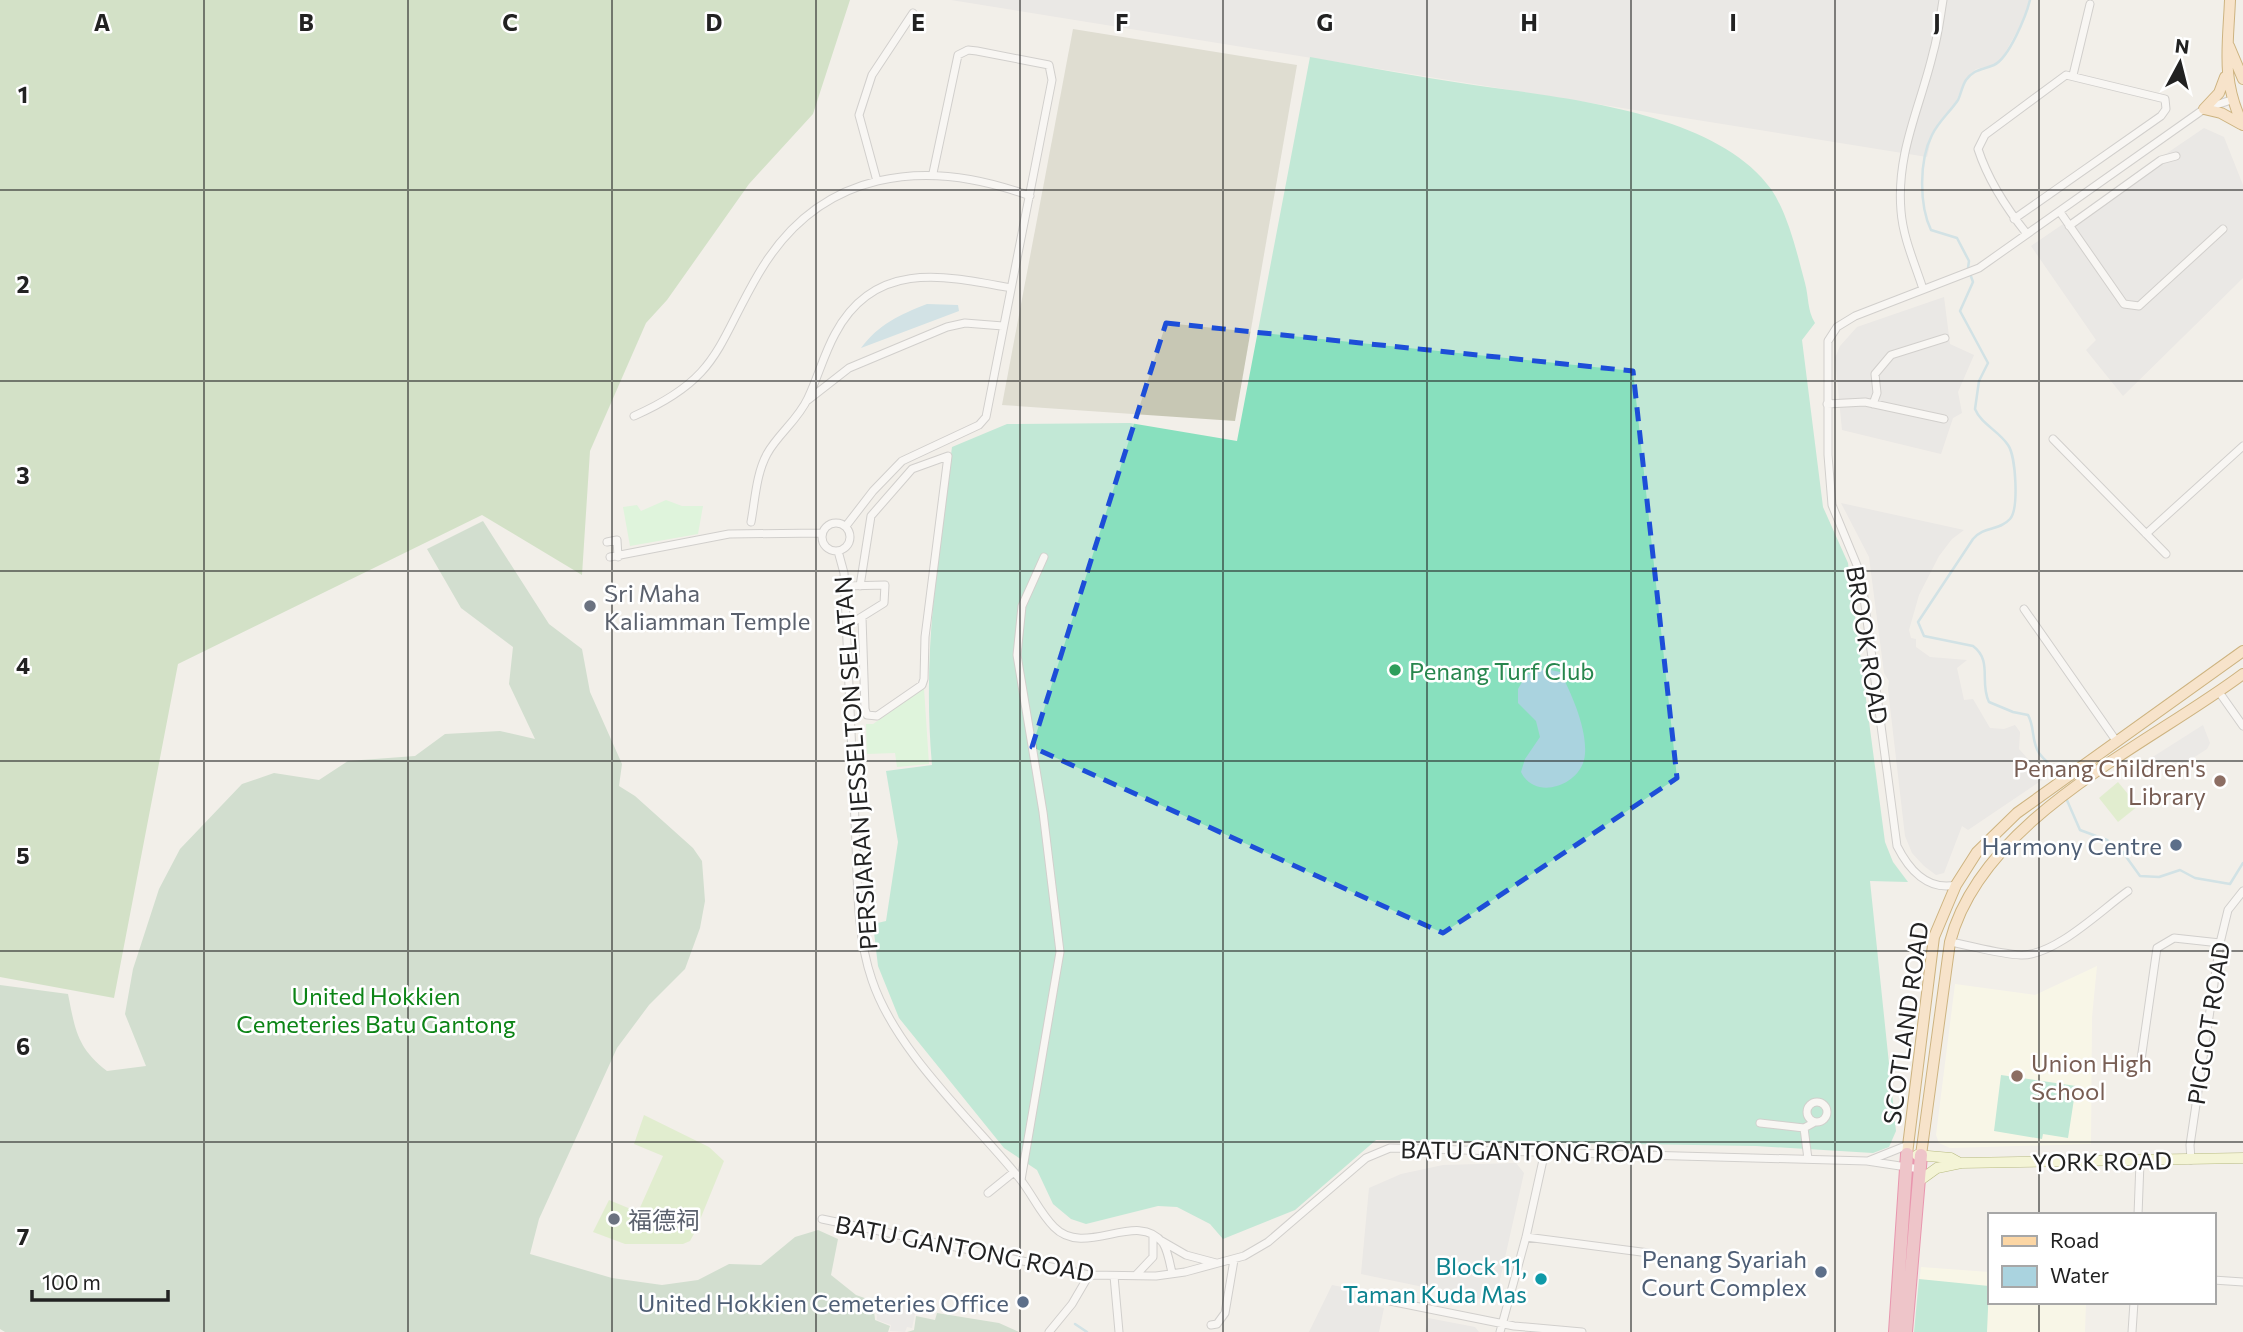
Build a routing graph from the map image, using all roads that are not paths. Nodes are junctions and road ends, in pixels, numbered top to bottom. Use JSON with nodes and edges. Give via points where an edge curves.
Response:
{"nodes":[{"id":1,"x":1942,"y":0,"type":"edge"},
{"id":2,"x":2230,"y":0,"type":"edge"},
{"id":3,"x":2090,"y":4,"type":"dead end"},
{"id":4,"x":913,"y":13,"type":"dead end"},
{"id":5,"x":2228,"y":43,"type":"junction"},
{"id":6,"x":2227,"y":74,"type":"junction"},
{"id":7,"x":2073,"y":75,"type":"junction"},
{"id":8,"x":2243,"y":79,"type":"edge"},
{"id":9,"x":2243,"y":97,"type":"edge"},
{"id":10,"x":2231,"y":100,"type":"junction"},
{"id":11,"x":2204,"y":109,"type":"junction"},
{"id":12,"x":2243,"y":126,"type":"edge"},
{"id":13,"x":2176,"y":156,"type":"dead end"},
{"id":14,"x":933,"y":173,"type":"junction"},
{"id":15,"x":877,"y":181,"type":"junction"},
{"id":16,"x":1030,"y":196,"type":"junction"},
{"id":17,"x":2060,"y":212,"type":"junction"},
{"id":18,"x":2014,"y":219,"type":"junction"},
{"id":19,"x":2069,"y":226,"type":"junction"},
{"id":20,"x":2223,"y":229,"type":"dead end"},
{"id":21,"x":2026,"y":234,"type":"junction"},
{"id":22,"x":1011,"y":288,"type":"junction"},
{"id":23,"x":1923,"y":289,"type":"junction"},
{"id":24,"x":1003,"y":326,"type":"junction"},
{"id":25,"x":1945,"y":338,"type":"dead end"},
{"id":26,"x":807,"y":400,"type":"junction"},
{"id":27,"x":1827,"y":404,"type":"junction"},
{"id":28,"x":1873,"y":404,"type":"junction"},
{"id":29,"x":634,"y":416,"type":"dead end"},
{"id":30,"x":1944,"y":419,"type":"dead end"},
{"id":31,"x":2053,"y":439,"type":"dead end"},
{"id":32,"x":2243,"y":446,"type":"edge"},
{"id":33,"x":751,"y":522,"type":"dead end"},
{"id":34,"x":846,"y":526,"type":"junction"},
{"id":35,"x":822,"y":533,"type":"junction"},
{"id":36,"x":2146,"y":534,"type":"junction"},
{"id":37,"x":607,"y":542,"type":"dead end"},
{"id":38,"x":838,"y":551,"type":"junction"},
{"id":39,"x":2166,"y":554,"type":"dead end"},
{"id":40,"x":1044,"y":557,"type":"dead end"},
{"id":41,"x":845,"y":586,"type":"junction"},
{"id":42,"x":860,"y":586,"type":"junction"},
{"id":43,"x":2024,"y":608,"type":"dead end"},
{"id":44,"x":862,"y":617,"type":"junction"},
{"id":45,"x":847,"y":626,"type":"junction"},
{"id":46,"x":2243,"y":651,"type":"edge"},
{"id":47,"x":2243,"y":674,"type":"edge"},
{"id":48,"x":2219,"y":692,"type":"junction"},
{"id":49,"x":2243,"y":726,"type":"edge"},
{"id":50,"x":2117,"y":743,"type":"junction"},
{"id":51,"x":1956,"y":885,"type":"junction"},
{"id":52,"x":2128,"y":891,"type":"dead end"},
{"id":53,"x":2243,"y":891,"type":"edge"},
{"id":54,"x":1950,"y":942,"type":"junction"},
{"id":55,"x":2220,"y":943,"type":"junction"},
{"id":56,"x":2140,"y":1067,"type":"dead end"},
{"id":57,"x":1815,"y":1122,"type":"dead end"},
{"id":58,"x":1760,"y":1123,"type":"dead end"},
{"id":59,"x":1804,"y":1128,"type":"junction"},
{"id":60,"x":1545,"y":1150,"type":"junction"},
{"id":61,"x":1908,"y":1150,"type":"junction"},
{"id":62,"x":1921,"y":1155,"type":"junction"},
{"id":63,"x":2243,"y":1158,"type":"edge"},
{"id":64,"x":1808,"y":1159,"type":"junction"},
{"id":65,"x":2191,"y":1160,"type":"junction"},
{"id":66,"x":1867,"y":1161,"type":"junction"},
{"id":67,"x":2140,"y":1162,"type":"junction"},
{"id":68,"x":1961,"y":1163,"type":"junction"},
{"id":69,"x":1905,"y":1168,"type":"junction"},
{"id":70,"x":1014,"y":1172,"type":"junction"},
{"id":71,"x":1919,"y":1175,"type":"junction"},
{"id":72,"x":1021,"y":1180,"type":"junction"},
{"id":73,"x":988,"y":1194,"type":"dead end"},
{"id":74,"x":2138,"y":1213,"type":"edge"},
{"id":75,"x":822,"y":1219,"type":"dead end"},
{"id":76,"x":1527,"y":1237,"type":"junction"},
{"id":77,"x":1156,"y":1238,"type":"junction"},
{"id":78,"x":1648,"y":1253,"type":"dead end"},
{"id":79,"x":1234,"y":1259,"type":"junction"},
{"id":80,"x":1218,"y":1264,"type":"junction"},
{"id":81,"x":1172,"y":1273,"type":"junction"},
{"id":82,"x":1089,"y":1275,"type":"junction"},
{"id":83,"x":1114,"y":1276,"type":"junction"},
{"id":84,"x":1136,"y":1276,"type":"junction"},
{"id":85,"x":2215,"y":1280,"type":"edge"},
{"id":86,"x":2243,"y":1282,"type":"edge"},
{"id":87,"x":1365,"y":1296,"type":"dead end"},
{"id":88,"x":2134,"y":1304,"type":"edge"},
{"id":89,"x":1211,"y":1325,"type":"dead end"},
{"id":90,"x":1501,"y":1328,"type":"edge"},
{"id":91,"x":1049,"y":1332,"type":"edge"},
{"id":92,"x":1119,"y":1332,"type":"edge"},
{"id":93,"x":1582,"y":1332,"type":"edge"},
{"id":94,"x":1895,"y":1332,"type":"edge"},
{"id":95,"x":1906,"y":1332,"type":"edge"},
{"id":96,"x":2132,"y":1332,"type":"edge"}],
"edges":[{"from":1,"to":23,"type":"street","via":[[1934,52],[1907,133],[1903,164],[1901,212]]},
{"from":2,"to":5,"type":"main road"},
{"from":3,"to":7,"type":"street"},
{"from":4,"to":15,"type":"street","via":[[872,75],[859,115]]},
{"from":5,"to":6,"type":"main road"},
{"from":5,"to":8,"type":"main road"},
{"from":6,"to":10,"type":"main road"},
{"from":6,"to":11,"type":"main road","via":[[2219,93]]},
{"from":7,"to":18,"type":"street","via":[[2060,78],[1985,135],[1978,149]]},
{"from":7,"to":18,"type":"street","via":[[2163,97],[2166,109]]},
{"from":9,"to":10,"type":"main road"},
{"from":10,"to":11,"type":"street","name":"BROOK ROAD"},
{"from":10,"to":12,"type":"main road"},
{"from":11,"to":12,"type":"main road"},
{"from":11,"to":17,"type":"street","name":"BROOK ROAD"},
{"from":13,"to":19,"type":"street","via":[[2161,160]]},
{"from":14,"to":15,"type":"street"},
{"from":14,"to":16,"type":"street","via":[[1000,185]]},
{"from":14,"to":16,"type":"street","via":[[958,55],[968,50],[1041,61],[1049,65],[1053,76]]},
{"from":15,"to":29,"type":"street","via":[[850,190],[798,224],[760,271],[723,345],[704,372],[659,405]]},
{"from":16,"to":22,"type":"street"},
{"from":17,"to":19,"type":"street"},
{"from":17,"to":21,"type":"street","name":"BROOK ROAD"},
{"from":18,"to":21,"type":"street"},
{"from":19,"to":20,"type":"street","via":[[2124,304],[2131,307],[2139,306]]},
{"from":21,"to":23,"type":"street","name":"BROOK ROAD","via":[[1979,268]]},
{"from":22,"to":24,"type":"street"},
{"from":22,"to":26,"type":"street","via":[[926,276],[890,282],[859,303],[835,333]]},
{"from":23,"to":27,"type":"street","name":"BROOK ROAD","via":[[1837,327],[1828,341]]},
{"from":24,"to":26,"type":"street","via":[[965,323],[947,327],[849,368]]},
{"from":24,"to":34,"type":"street","via":[[983,423],[902,461]]},
{"from":25,"to":28,"type":"street","via":[[1887,358],[1875,374]]},
{"from":26,"to":33,"type":"street","via":[[763,463]]},
{"from":27,"to":28,"type":"street"},
{"from":27,"to":51,"type":"street","name":"BROOK ROAD","via":[[1832,505],[1861,575],[1897,846],[1917,876],[1938,886]]},
{"from":28,"to":30,"type":"street"},
{"from":31,"to":36,"type":"street"},
{"from":32,"to":36,"type":"street"},
{"from":34,"to":35,"type":"street","via":[[832,523]]},
{"from":34,"to":38,"type":"street","via":[[851,538]]},
{"from":35,"to":37,"type":"street","via":[[729,534],[614,557],[617,540]]},
{"from":35,"to":38,"type":"street","via":[[825,546]]},
{"from":36,"to":39,"type":"street"},
{"from":38,"to":41,"type":"street","name":"PERSIARAN JESSELTON SELATAN"},
{"from":40,"to":72,"type":"street","via":[[1022,607],[1017,655],[1060,952]]},
{"from":41,"to":42,"type":"street"},
{"from":41,"to":45,"type":"street","name":"PERSIARAN JESSELTON SELATAN"},
{"from":42,"to":44,"type":"street","via":[[886,586],[884,603]]},
{"from":42,"to":44,"type":"street","via":[[871,516],[912,469],[948,456],[924,679],[877,716],[867,715],[865,709]]},
{"from":43,"to":50,"type":"street"},
{"from":44,"to":45,"type":"street"},
{"from":45,"to":70,"type":"street","name":"PERSIARAN JESSELTON SELATAN","via":[[859,900],[870,978],[898,1034]]},
{"from":46,"to":50,"type":"main road","name":"SCOTLAND ROAD"},
{"from":47,"to":48,"type":"main road","name":"SCOTLAND ROAD"},
{"from":48,"to":49,"type":"street"},
{"from":48,"to":54,"type":"main road","name":"SCOTLAND ROAD","via":[[2060,799],[2015,837],[1986,868],[1961,911]]},
{"from":50,"to":51,"type":"main road","name":"SCOTLAND ROAD","via":[[1998,830]]},
{"from":51,"to":61,"type":"main road","name":"SCOTLAND ROAD","via":[[1934,937]]},
{"from":52,"to":54,"type":"street","via":[[2060,941],[2036,952],[2019,955]]},
{"from":53,"to":55,"type":"street","name":"PIGGOT ROAD","via":[[2228,910]]},
{"from":54,"to":62,"type":"main road","name":"SCOTLAND ROAD"},
{"from":55,"to":56,"type":"street","via":[[2174,937],[2157,948]]},
{"from":55,"to":65,"type":"street","name":"PIGGOT ROAD"},
{"from":57,"to":59,"type":"street"},
{"from":58,"to":59,"type":"street"},
{"from":59,"to":64,"type":"street"},
{"from":60,"to":64,"type":"street","name":"BATU GANTONG ROAD"},
{"from":60,"to":76,"type":"street"},
{"from":60,"to":79,"type":"street","name":"BATU GANTONG ROAD","via":[[1391,1148],[1366,1158],[1268,1242]]},
{"from":61,"to":62,"type":"street","name":"YORK ROAD"},
{"from":61,"to":66,"type":"street","name":"BATU GANTONG ROAD"},
{"from":61,"to":69,"type":"highway","name":"SCOTLAND ROAD"},
{"from":62,"to":68,"type":"street","name":"YORK ROAD"},
{"from":62,"to":71,"type":"highway","name":"SCOTLAND ROAD"},
{"from":63,"to":65,"type":"street","name":"YORK ROAD"},
{"from":64,"to":66,"type":"street","name":"BATU GANTONG ROAD"},
{"from":65,"to":67,"type":"street","name":"YORK ROAD"},
{"from":66,"to":69,"type":"street","name":"BATU GANTONG ROAD"},
{"from":67,"to":68,"type":"street","name":"YORK ROAD"},
{"from":67,"to":74,"type":"street"},
{"from":68,"to":71,"type":"street","name":"YORK ROAD"},
{"from":69,"to":71,"type":"street","name":"BATU GANTONG ROAD"},
{"from":69,"to":94,"type":"highway","name":"SCOTLAND ROAD"},
{"from":70,"to":72,"type":"street","name":"PERSIARAN JESSELTON SELATAN"},
{"from":70,"to":73,"type":"street"},
{"from":71,"to":95,"type":"highway","name":"SCOTLAND ROAD"},
{"from":72,"to":77,"type":"street","name":"PERSIARAN JESSELTON SELATAN","via":[[1064,1235],[1090,1239],[1128,1230]]},
{"from":75,"to":82,"type":"street","name":"BATU GANTONG ROAD"},
{"from":76,"to":78,"type":"street"},
{"from":76,"to":90,"type":"street"},
{"from":77,"to":80,"type":"street","via":[[1185,1255]]},
{"from":77,"to":81,"type":"street","via":[[1166,1250]]},
{"from":77,"to":84,"type":"street","via":[[1153,1257]]},
{"from":79,"to":80,"type":"street","name":"BATU GANTONG ROAD"},
{"from":79,"to":89,"type":"street","via":[[1225,1313]]},
{"from":80,"to":81,"type":"street","name":"BATU GANTONG ROAD"},
{"from":81,"to":84,"type":"street","name":"BATU GANTONG ROAD"},
{"from":82,"to":83,"type":"street","name":"BATU GANTONG ROAD"},
{"from":82,"to":91,"type":"street"},
{"from":83,"to":84,"type":"street","name":"BATU GANTONG ROAD"},
{"from":83,"to":92,"type":"street"},
{"from":85,"to":86,"type":"street"},
{"from":87,"to":90,"type":"street"},
{"from":88,"to":96,"type":"street"},
{"from":90,"to":93,"type":"street"}]}
